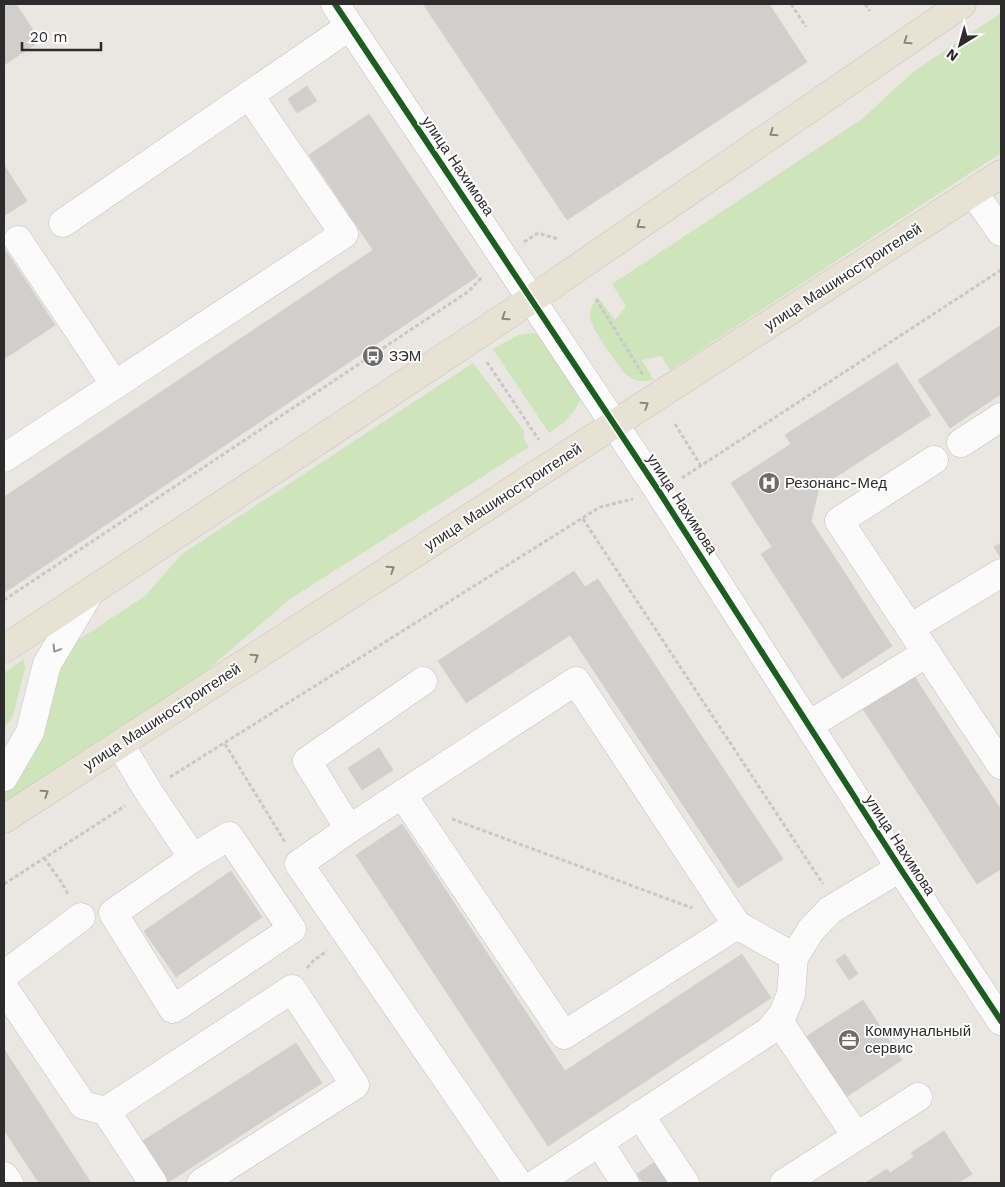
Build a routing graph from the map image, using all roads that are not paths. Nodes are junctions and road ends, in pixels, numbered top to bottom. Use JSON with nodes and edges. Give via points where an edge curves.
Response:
{"nodes":[{"id":1,"x":335,"y":4,"type":"edge"},
{"id":2,"x":962,"y":4,"type":"edge"},
{"id":3,"x":934,"y":11,"type":"edge"},
{"id":4,"x":350,"y":26,"type":"junction"},
{"id":5,"x":249,"y":95,"type":"junction"},
{"id":6,"x":1001,"y":174,"type":"edge"},
{"id":7,"x":973,"y":192,"type":"junction"},
{"id":8,"x":63,"y":223,"type":"dead end"},
{"id":9,"x":1001,"y":232,"type":"edge"},
{"id":10,"x":18,"y":240,"type":"dead end"},
{"id":11,"x":532,"y":299,"type":"junction"},
{"id":12,"x":114,"y":385,"type":"junction"},
{"id":13,"x":1001,"y":417,"type":"edge"},
{"id":14,"x":615,"y":424,"type":"junction"},
{"id":15,"x":961,"y":442,"type":"dead end"},
{"id":16,"x":4,"y":458,"type":"edge"},
{"id":17,"x":934,"y":460,"type":"dead end"},
{"id":18,"x":1001,"y":573,"type":"edge"},
{"id":19,"x":90,"y":592,"type":"junction"},
{"id":20,"x":910,"y":628,"type":"junction"},
{"id":21,"x":4,"y":649,"type":"edge"},
{"id":22,"x":927,"y":653,"type":"junction"},
{"id":23,"x":423,"y":681,"type":"dead end"},
{"id":24,"x":809,"y":725,"type":"junction"},
{"id":25,"x":120,"y":744,"type":"junction"},
{"id":26,"x":1001,"y":765,"type":"edge"},
{"id":27,"x":4,"y":777,"type":"edge"},
{"id":28,"x":402,"y":794,"type":"junction"},
{"id":29,"x":4,"y":819,"type":"edge"},
{"id":30,"x":350,"y":829,"type":"junction"},
{"id":31,"x":193,"y":858,"type":"junction"},
{"id":32,"x":900,"y":868,"type":"junction"},
{"id":33,"x":82,"y":917,"type":"dead end"},
{"id":34,"x":737,"y":925,"type":"junction"},
{"id":35,"x":794,"y":957,"type":"junction"},
{"id":36,"x":4,"y":975,"type":"edge"},
{"id":37,"x":4,"y":988,"type":"edge"},
{"id":38,"x":778,"y":1020,"type":"junction"},
{"id":39,"x":1001,"y":1021,"type":"edge"},
{"id":40,"x":918,"y":1097,"type":"dead end"},
{"id":41,"x":106,"y":1111,"type":"junction"},
{"id":42,"x":640,"y":1115,"type":"junction"},
{"id":43,"x":856,"y":1136,"type":"junction"},
{"id":44,"x":599,"y":1142,"type":"junction"},
{"id":45,"x":4,"y":1176,"type":"edge"},
{"id":46,"x":9,"y":1183,"type":"edge"},
{"id":47,"x":153,"y":1183,"type":"edge"},
{"id":48,"x":201,"y":1183,"type":"edge"},
{"id":49,"x":518,"y":1183,"type":"edge"},
{"id":50,"x":537,"y":1183,"type":"edge"},
{"id":51,"x":625,"y":1183,"type":"edge"},
{"id":52,"x":685,"y":1183,"type":"edge"},
{"id":53,"x":784,"y":1183,"type":"edge"}],
"edges":[{"from":1,"to":4,"type":"street","name":"улица Нахимова"},
{"from":2,"to":3,"type":"main road"},
{"from":3,"to":11,"type":"main road","one_way":true},
{"from":4,"to":5,"type":"street"},
{"from":4,"to":11,"type":"street","name":"улица Нахимова"},
{"from":5,"to":8,"type":"street"},
{"from":5,"to":12,"type":"street","via":[[344,234]]},
{"from":6,"to":7,"type":"main road","name":"улица Машиностроителей"},
{"from":7,"to":9,"type":"street"},
{"from":14,"to":7,"type":"main road","name":"улица Машиностроителей","one_way":true},
{"from":10,"to":12,"type":"street"},
{"from":11,"to":14,"type":"street","name":"улица Нахимова"},
{"from":11,"to":19,"type":"main road","one_way":true},
{"from":12,"to":16,"type":"street"},
{"from":13,"to":15,"type":"street"},
{"from":14,"to":24,"type":"street","name":"улица Нахимова"},
{"from":25,"to":14,"type":"main road","name":"улица Машиностроителей","one_way":true},
{"from":17,"to":20,"type":"street","via":[[839,522]]},
{"from":18,"to":20,"type":"street"},
{"from":19,"to":21,"type":"main road"},
{"from":19,"to":27,"type":"street","one_way":true,"via":[[46,664],[30,732]]},
{"from":20,"to":22,"type":"street"},
{"from":22,"to":24,"type":"street"},
{"from":22,"to":26,"type":"street"},
{"from":23,"to":30,"type":"street","via":[[307,761]]},
{"from":24,"to":32,"type":"street","name":"улица Нахимова"},
{"from":29,"to":25,"type":"main road","name":"улица Машиностроителей","one_way":true},
{"from":25,"to":31,"type":"street"},
{"from":28,"to":30,"type":"street"},
{"from":28,"to":34,"type":"street","via":[[564,1035]]},
{"from":28,"to":34,"type":"street","via":[[576,681]]},
{"from":30,"to":49,"type":"street","via":[[299,864]]},
{"from":31,"to":31,"type":"street","via":[[113,913],[173,1009],[292,929],[229,836]]},
{"from":32,"to":35,"type":"street","via":[[830,910],[811,930]]},
{"from":32,"to":39,"type":"street","name":"улица Нахимова"},
{"from":33,"to":36,"type":"street"},
{"from":34,"to":35,"type":"street"},
{"from":35,"to":38,"type":"street","via":[[791,994]]},
{"from":37,"to":41,"type":"street","via":[[83,1105]]},
{"from":38,"to":42,"type":"street","via":[[770,1031]]},
{"from":38,"to":43,"type":"street"},
{"from":40,"to":43,"type":"street"},
{"from":41,"to":47,"type":"street"},
{"from":41,"to":48,"type":"street","via":[[292,988],[355,1085]]},
{"from":42,"to":44,"type":"street"},
{"from":42,"to":52,"type":"street"},
{"from":43,"to":53,"type":"street"},
{"from":44,"to":50,"type":"street"},
{"from":44,"to":51,"type":"street"},
{"from":45,"to":46,"type":"street"}]}
